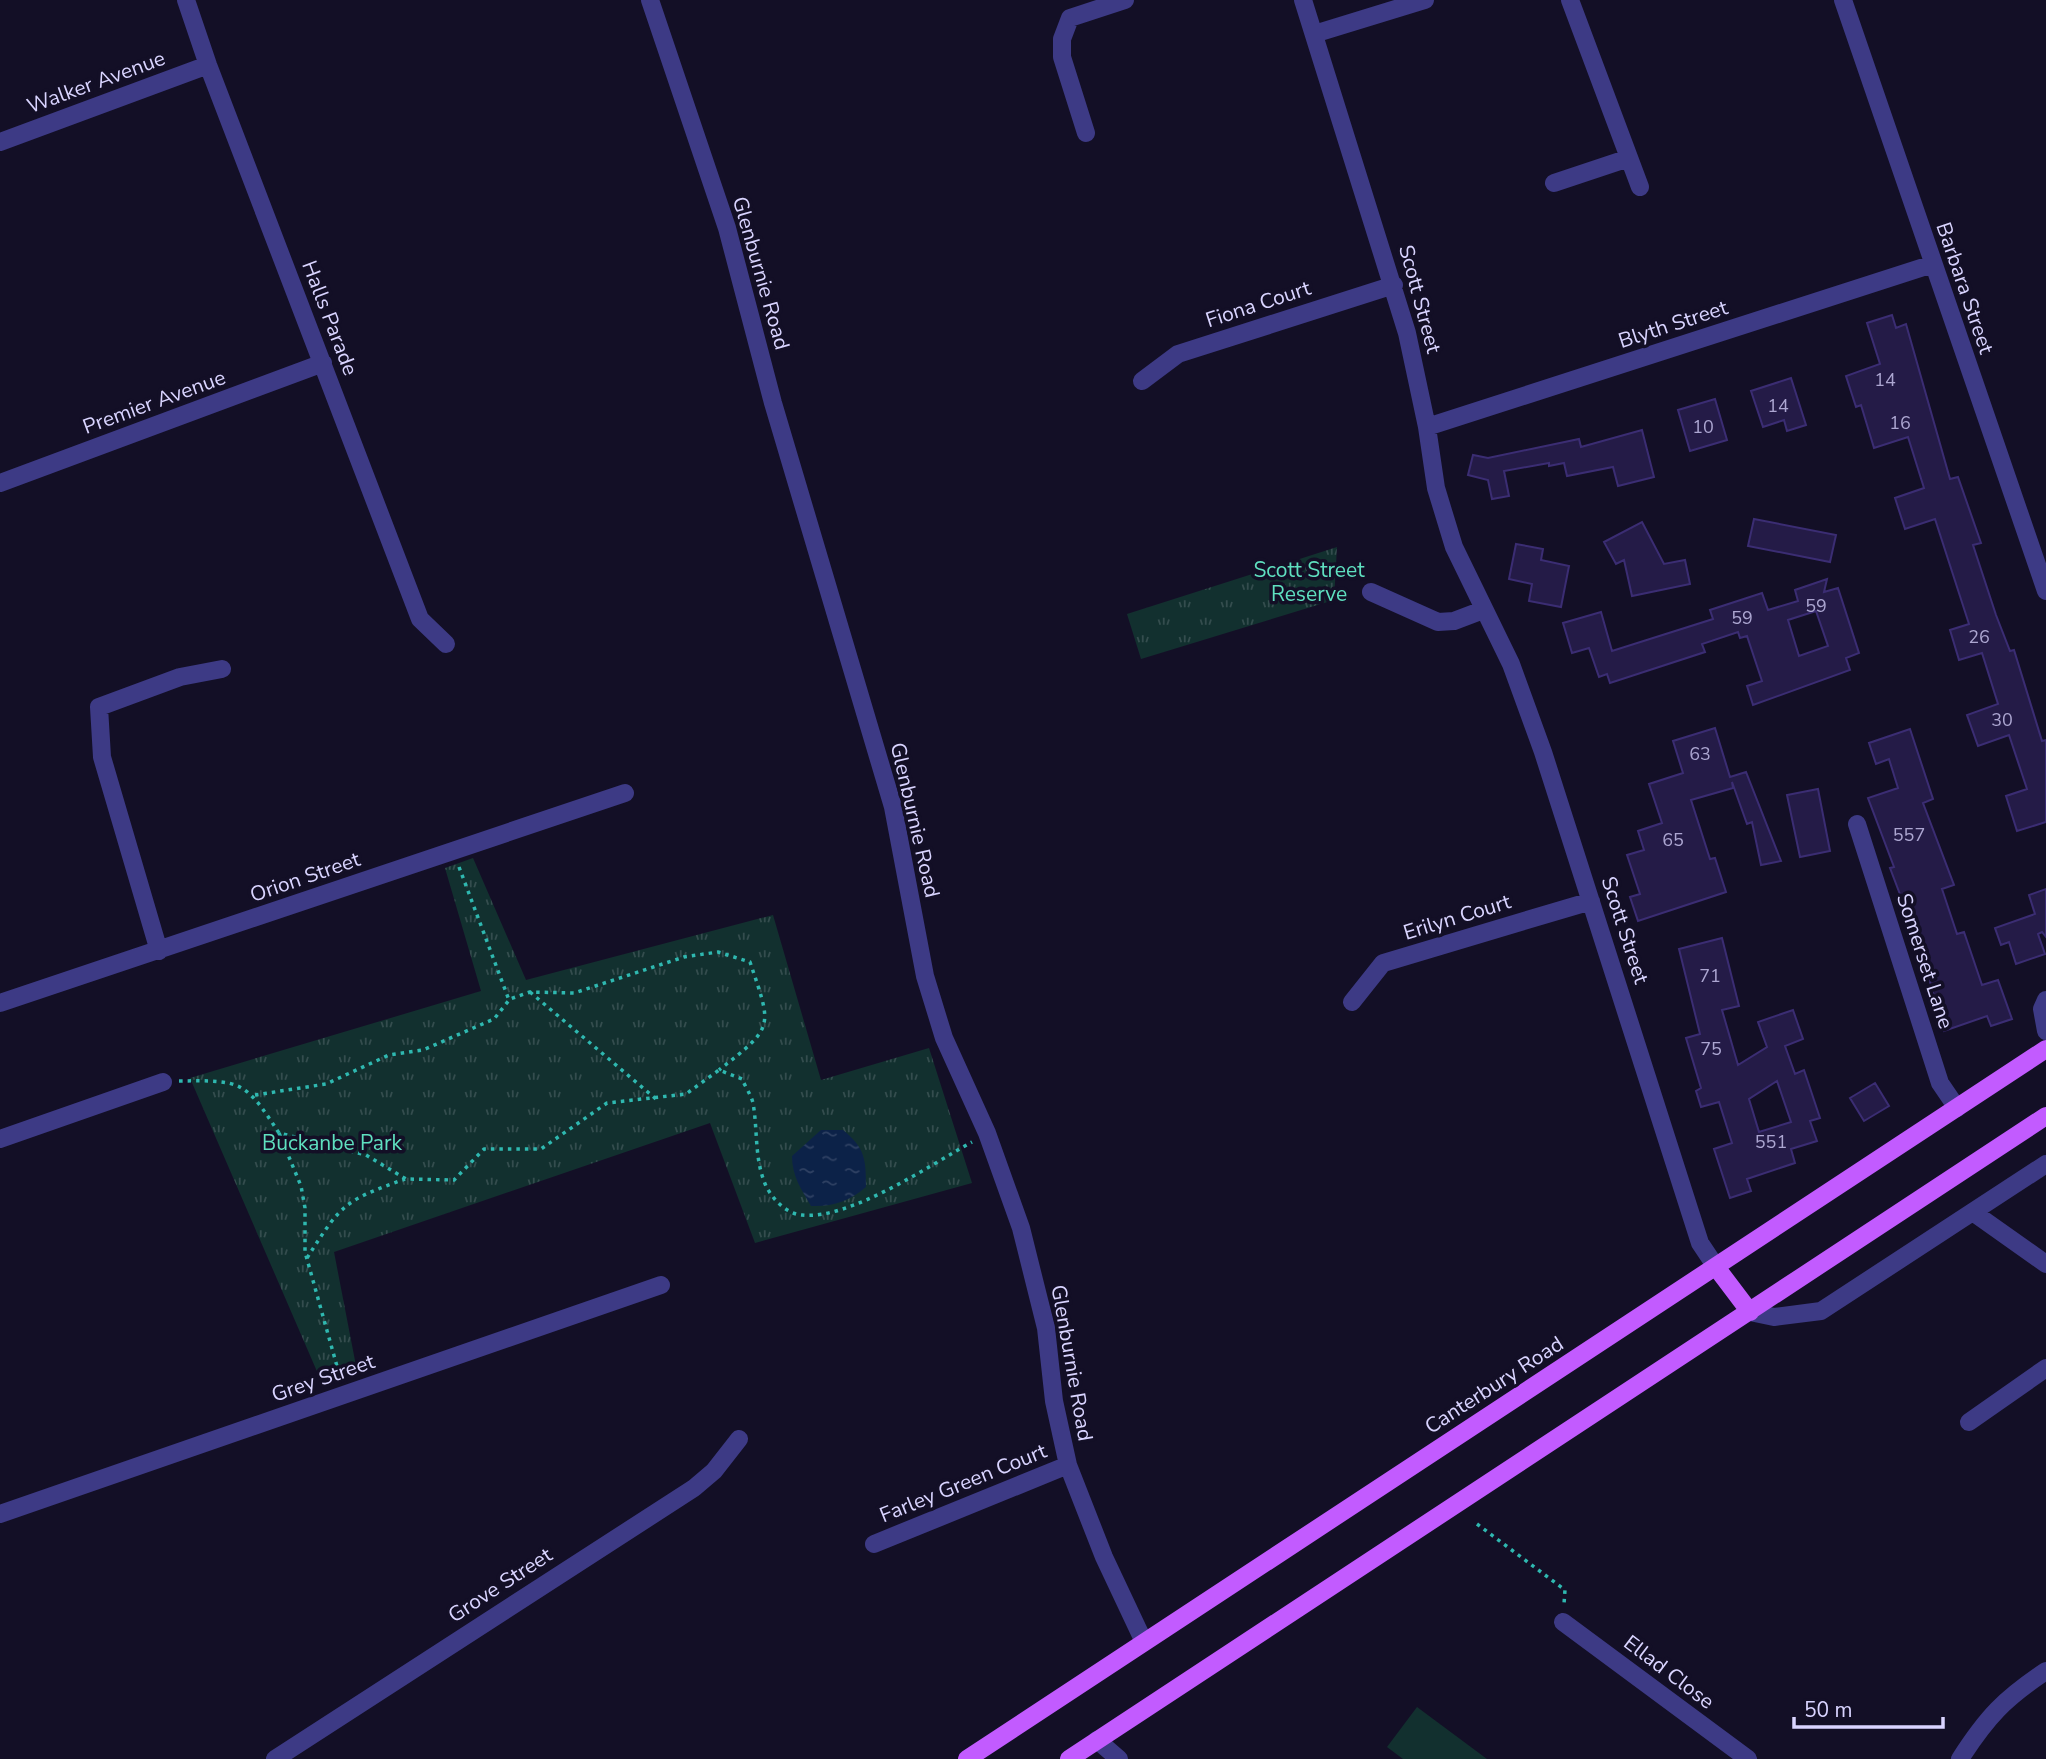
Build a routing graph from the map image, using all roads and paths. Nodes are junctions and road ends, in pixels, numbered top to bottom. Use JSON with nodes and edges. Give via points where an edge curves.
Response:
{"nodes":[{"id":1,"x":186,"y":0,"type":"edge"},
{"id":2,"x":650,"y":0,"type":"edge"},
{"id":3,"x":1125,"y":0,"type":"edge"},
{"id":4,"x":1303,"y":0,"type":"edge"},
{"id":5,"x":1425,"y":0,"type":"edge"},
{"id":6,"x":1570,"y":0,"type":"edge"},
{"id":7,"x":1843,"y":0,"type":"edge"},
{"id":8,"x":1314,"y":34,"type":"junction"},
{"id":9,"x":208,"y":65,"type":"junction"},
{"id":10,"x":1086,"y":134,"type":"dead end"},
{"id":11,"x":0,"y":142,"type":"edge"},
{"id":12,"x":1629,"y":158,"type":"junction"},
{"id":13,"x":1554,"y":183,"type":"dead end"},
{"id":14,"x":1640,"y":187,"type":"dead end"},
{"id":15,"x":1933,"y":264,"type":"junction"},
{"id":16,"x":1394,"y":285,"type":"junction"},
{"id":17,"x":323,"y":363,"type":"junction"},
{"id":18,"x":1142,"y":380,"type":"dead end"},
{"id":19,"x":1427,"y":427,"type":"junction"},
{"id":20,"x":0,"y":482,"type":"edge"},
{"id":21,"x":2046,"y":591,"type":"edge"},
{"id":22,"x":1371,"y":593,"type":"dead end"},
{"id":23,"x":1483,"y":610,"type":"junction"},
{"id":24,"x":446,"y":644,"type":"dead end"},
{"id":25,"x":222,"y":670,"type":"dead end"},
{"id":26,"x":625,"y":793,"type":"dead end"},
{"id":27,"x":1857,"y":824,"type":"dead end"},
{"id":28,"x":453,"y":850,"type":"junction"},
{"id":29,"x":1591,"y":901,"type":"junction"},
{"id":30,"x":159,"y":951,"type":"junction"},
{"id":31,"x":530,"y":992,"type":"junction"},
{"id":32,"x":2046,"y":1000,"type":"edge"},
{"id":33,"x":509,"y":1001,"type":"junction"},
{"id":34,"x":1352,"y":1002,"type":"dead end"},
{"id":35,"x":0,"y":1003,"type":"edge"},
{"id":36,"x":2046,"y":1031,"type":"edge"},
{"id":37,"x":2046,"y":1049,"type":"edge"},
{"id":38,"x":719,"y":1070,"type":"junction"},
{"id":39,"x":163,"y":1082,"type":"joint"},
{"id":40,"x":254,"y":1096,"type":"junction"},
{"id":41,"x":656,"y":1099,"type":"junction"},
{"id":42,"x":1957,"y":1108,"type":"junction"},
{"id":43,"x":2046,"y":1116,"type":"edge"},
{"id":44,"x":279,"y":1133,"type":"junction"},
{"id":45,"x":987,"y":1133,"type":"junction"},
{"id":46,"x":0,"y":1139,"type":"edge"},
{"id":47,"x":2046,"y":1164,"type":"edge"},
{"id":48,"x":406,"y":1179,"type":"junction"},
{"id":49,"x":1974,"y":1213,"type":"junction"},
{"id":50,"x":307,"y":1258,"type":"junction"},
{"id":51,"x":2046,"y":1264,"type":"edge"},
{"id":52,"x":1716,"y":1267,"type":"junction"},
{"id":53,"x":662,"y":1285,"type":"dead end"},
{"id":54,"x":1750,"y":1312,"type":"junction"},
{"id":55,"x":2046,"y":1368,"type":"edge"},
{"id":56,"x":345,"y":1394,"type":"junction"},
{"id":57,"x":1969,"y":1422,"type":"dead end"},
{"id":58,"x":738,"y":1439,"type":"dead end"},
{"id":59,"x":1068,"y":1465,"type":"junction"},
{"id":60,"x":0,"y":1514,"type":"edge"},
{"id":61,"x":1477,"y":1524,"type":"dead end"},
{"id":62,"x":874,"y":1544,"type":"dead end"},
{"id":63,"x":1563,"y":1622,"type":"joint"},
{"id":64,"x":1144,"y":1642,"type":"junction"},
{"id":65,"x":2046,"y":1671,"type":"edge"},
{"id":66,"x":1097,"y":1740,"type":"junction"},
{"id":67,"x":275,"y":1759,"type":"edge"},
{"id":68,"x":967,"y":1759,"type":"edge"},
{"id":69,"x":1069,"y":1759,"type":"edge"},
{"id":70,"x":1119,"y":1759,"type":"edge"},
{"id":71,"x":1748,"y":1759,"type":"edge"},
{"id":72,"x":1960,"y":1759,"type":"edge"}],
"edges":[{"from":1,"to":9,"type":"street","name":"Halls Parade"},
{"from":2,"to":45,"type":"street","name":"Glenburnie Road","via":[[727,228],[773,403],[893,807],[925,976],[944,1038]]},
{"from":3,"to":10,"type":"street","via":[[1070,18],[1062,39],[1062,57]]},
{"from":4,"to":8,"type":"street","name":"Scott Street"},
{"from":5,"to":8,"type":"street"},
{"from":6,"to":12,"type":"street"},
{"from":7,"to":15,"type":"street","name":"Barbara Street"},
{"from":8,"to":16,"type":"street","name":"Scott Street"},
{"from":9,"to":11,"type":"street","name":"Walker Avenue"},
{"from":9,"to":17,"type":"street","name":"Halls Parade"},
{"from":12,"to":13,"type":"street"},
{"from":12,"to":14,"type":"street"},
{"from":15,"to":19,"type":"street","name":"Blyth Street"},
{"from":15,"to":21,"type":"street","name":"Barbara Street"},
{"from":16,"to":18,"type":"street","name":"Fiona Court","via":[[1178,354]]},
{"from":16,"to":19,"type":"street","name":"Scott Street"},
{"from":17,"to":20,"type":"street","name":"Premier Avenue"},
{"from":17,"to":24,"type":"street","name":"Halls Parade","via":[[420,619]]},
{"from":19,"to":23,"type":"street","name":"Scott Street","via":[[1436,488],[1454,547]]},
{"from":22,"to":23,"type":"street","via":[[1438,622]]},
{"from":23,"to":29,"type":"street","name":"Scott Street","via":[[1515,675]]},
{"from":25,"to":30,"type":"street","via":[[180,677],[99,707],[102,757]]},
{"from":26,"to":28,"type":"street","name":"Orion Street"},
{"from":27,"to":42,"type":"street","name":"Somerset Lane","via":[[1940,1083]]},
{"from":28,"to":30,"type":"street","name":"Orion Street"},
{"from":28,"to":33,"type":"path"},
{"from":29,"to":34,"type":"street","name":"Erilyn Court","via":[[1383,963]]},
{"from":29,"to":52,"type":"street","name":"Scott Street","via":[[1700,1242]]},
{"from":30,"to":35,"type":"street","name":"Orion Street"},
{"from":31,"to":33,"type":"path"},
{"from":31,"to":38,"type":"path","via":[[574,993],[684,957],[718,952],[750,962],[767,1013],[749,1048]]},
{"from":31,"to":41,"type":"path"},
{"from":32,"to":36,"type":"street","via":[[2042,1009]]},
{"from":33,"to":40,"type":"path","via":[[494,1019],[423,1051],[389,1055],[326,1084]]},
{"from":37,"to":42,"type":"main road","name":"Canterbury Road"},
{"from":38,"to":41,"type":"path","via":[[686,1094]]},
{"from":38,"to":45,"type":"path","via":[[741,1079],[753,1101],[754,1144],[766,1187],[779,1205],[801,1215],[840,1210]]},
{"from":39,"to":40,"type":"path","via":[[220,1081]]},
{"from":39,"to":46,"type":"street"},
{"from":40,"to":44,"type":"path"},
{"from":41,"to":48,"type":"path","via":[[607,1103],[541,1149],[484,1149],[453,1180]]},
{"from":42,"to":52,"type":"main road","name":"Canterbury Road"},
{"from":43,"to":54,"type":"main road"},
{"from":44,"to":48,"type":"path","via":[[366,1155]]},
{"from":44,"to":50,"type":"path","via":[[301,1186]]},
{"from":45,"to":59,"type":"street","name":"Glenburnie Road","via":[[1021,1228],[1046,1328],[1054,1401]]},
{"from":47,"to":49,"type":"street"},
{"from":48,"to":50,"type":"path","via":[[354,1198],[334,1216]]},
{"from":49,"to":51,"type":"street"},
{"from":49,"to":54,"type":"street","via":[[1821,1311],[1774,1317]]},
{"from":50,"to":56,"type":"path"},
{"from":52,"to":54,"type":"main road"},
{"from":52,"to":64,"type":"main road","name":"Canterbury Road"},
{"from":53,"to":56,"type":"street","name":"Grey Street"},
{"from":54,"to":66,"type":"main road"},
{"from":55,"to":57,"type":"street"},
{"from":56,"to":60,"type":"street","name":"Grey Street"},
{"from":58,"to":67,"type":"street","name":"Grove Street","via":[[714,1471],[694,1488]]},
{"from":59,"to":62,"type":"street","name":"Farley Green Court"},
{"from":59,"to":64,"type":"street","name":"Glenburnie Road"},
{"from":61,"to":63,"type":"path","via":[[1564,1590]]},
{"from":63,"to":71,"type":"street","name":"Ellad Close"},
{"from":64,"to":68,"type":"main road","name":"Canterbury Road"},
{"from":65,"to":72,"type":"street","via":[[1986,1718]]},
{"from":66,"to":69,"type":"main road"},
{"from":66,"to":70,"type":"street"}]}
